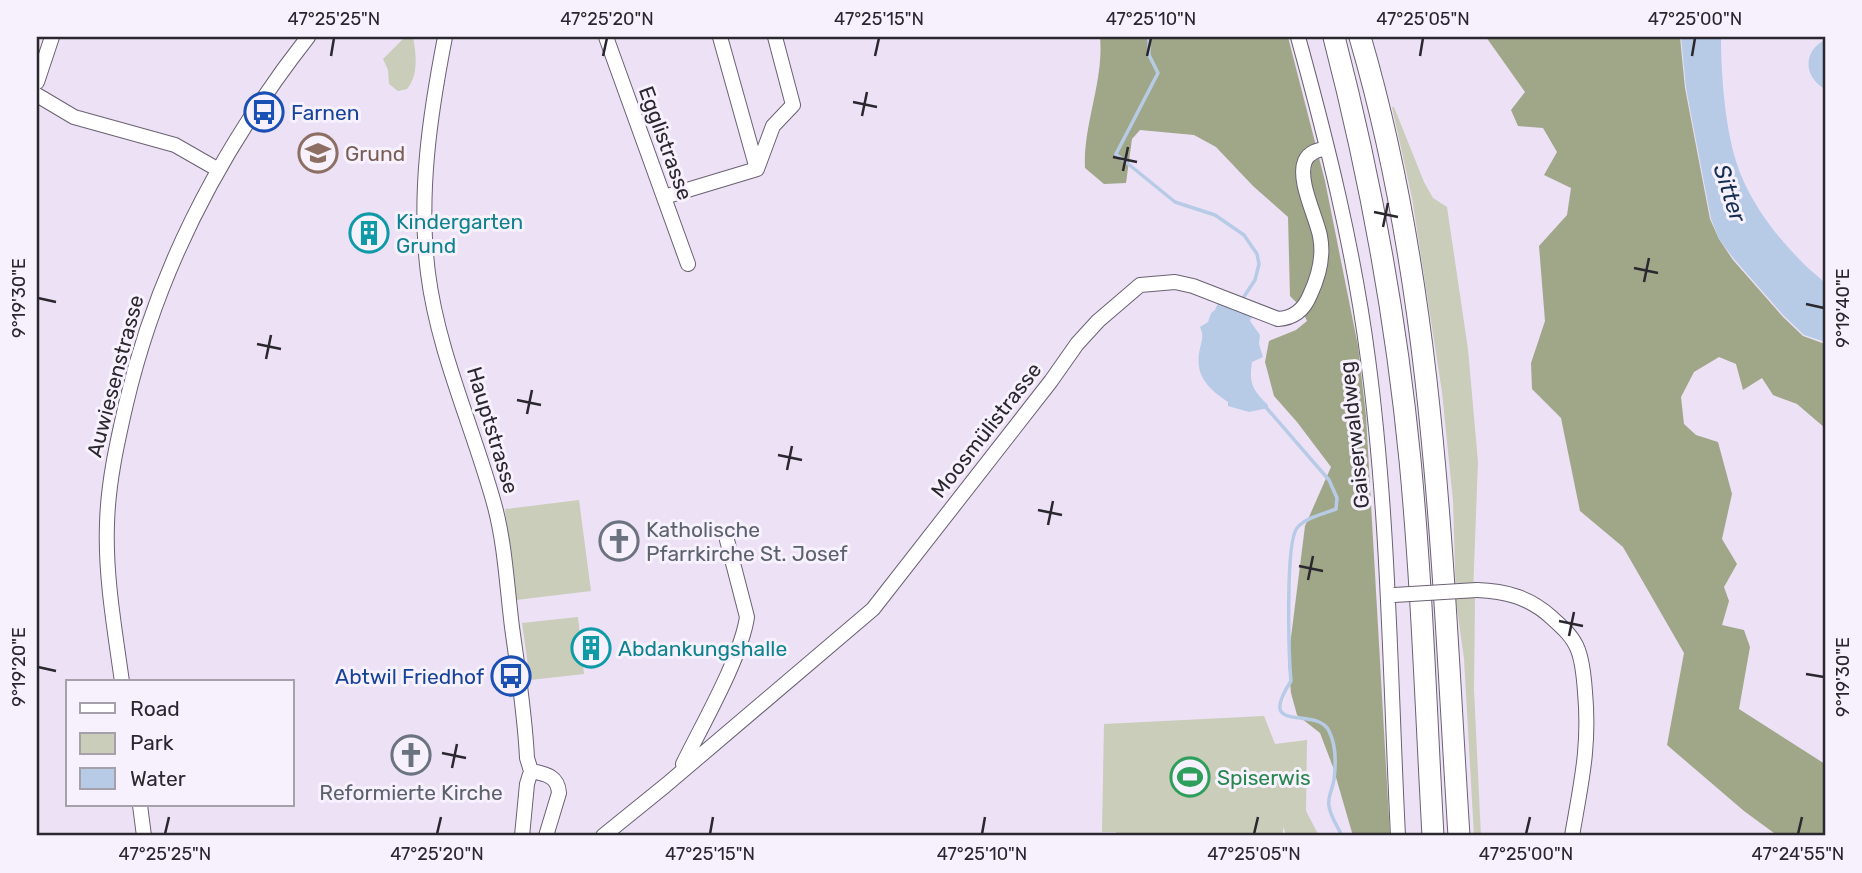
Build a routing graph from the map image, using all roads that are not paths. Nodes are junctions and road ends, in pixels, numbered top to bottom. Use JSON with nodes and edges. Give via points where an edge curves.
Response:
{"nodes":[{"id":1,"x":52,"y":37,"type":"edge"},
{"id":2,"x":308,"y":37,"type":"edge"},
{"id":3,"x":445,"y":37,"type":"edge"},
{"id":4,"x":606,"y":37,"type":"edge"},
{"id":5,"x":720,"y":37,"type":"edge"},
{"id":6,"x":775,"y":37,"type":"edge"},
{"id":7,"x":1298,"y":37,"type":"edge"},
{"id":8,"x":1334,"y":37,"type":"edge"},
{"id":9,"x":1360,"y":37,"type":"edge"},
{"id":10,"x":37,"y":82,"type":"edge"},
{"id":11,"x":37,"y":95,"type":"edge"},
{"id":12,"x":1327,"y":148,"type":"junction"},
{"id":13,"x":217,"y":169,"type":"junction"},
{"id":14,"x":757,"y":169,"type":"junction"},
{"id":15,"x":664,"y":198,"type":"junction"},
{"id":16,"x":688,"y":264,"type":"dead end"},
{"id":17,"x":727,"y":540,"type":"dead end"},
{"id":18,"x":1390,"y":595,"type":"junction"},
{"id":19,"x":122,"y":680,"type":"edge"},
{"id":20,"x":686,"y":768,"type":"junction"},
{"id":21,"x":531,"y":771,"type":"junction"},
{"id":22,"x":140,"y":806,"type":"edge"},
{"id":23,"x":144,"y":836,"type":"edge"},
{"id":24,"x":522,"y":836,"type":"edge"},
{"id":25,"x":546,"y":836,"type":"edge"},
{"id":26,"x":603,"y":836,"type":"edge"},
{"id":27,"x":1398,"y":836,"type":"edge"},
{"id":28,"x":1433,"y":836,"type":"edge"},
{"id":29,"x":1459,"y":836,"type":"edge"},
{"id":30,"x":1572,"y":836,"type":"edge"}],
"edges":[{"from":1,"to":10,"type":"street"},
{"from":2,"to":13,"type":"street","name":"Auwiesenstrasse"},
{"from":3,"to":21,"type":"street","name":"Hauptstrasse","via":[[425,172],[428,275],[498,520]]},
{"from":4,"to":15,"type":"street","name":"Egglistrasse"},
{"from":5,"to":14,"type":"street"},
{"from":6,"to":14,"type":"street","via":[[793,105],[773,126]]},
{"from":7,"to":12,"type":"street","name":"Gaiserwaldweg"},
{"from":8,"to":28,"type":"highway","via":[[1375,213],[1403,400],[1418,556]]},
{"from":9,"to":29,"type":"highway","via":[[1402,217],[1426,376],[1444,560]]},
{"from":11,"to":13,"type":"street","via":[[74,117],[175,145]]},
{"from":12,"to":18,"type":"street","name":"Gaiserwaldweg","via":[[1368,359]]},
{"from":12,"to":20,"type":"street","name":"Moosmülistrasse","via":[[1312,152],[1305,161],[1303,175],[1320,238],[1321,262],[1307,302],[1298,313],[1278,319],[1193,286],[1175,282],[1140,285],[1077,344],[873,609]]},
{"from":13,"to":19,"type":"street","name":"Auwiesenstrasse","via":[[158,295],[116,447],[107,527]]},
{"from":14,"to":15,"type":"street"},
{"from":15,"to":16,"type":"street","name":"Egglistrasse"},
{"from":17,"to":20,"type":"street","via":[[747,617],[745,629],[683,764]]},
{"from":18,"to":27,"type":"street","name":"Gaiserwaldweg"},
{"from":18,"to":30,"type":"street","bridge":true,"via":[[1477,590],[1510,593],[1530,601],[1578,647],[1588,734]]},
{"from":20,"to":26,"type":"street","name":"Moosmülistrasse"},
{"from":21,"to":24,"type":"street","name":"Hauptstrasse"},
{"from":21,"to":25,"type":"street","via":[[553,778],[558,786]]},
{"from":22,"to":23,"type":"street"}]}
